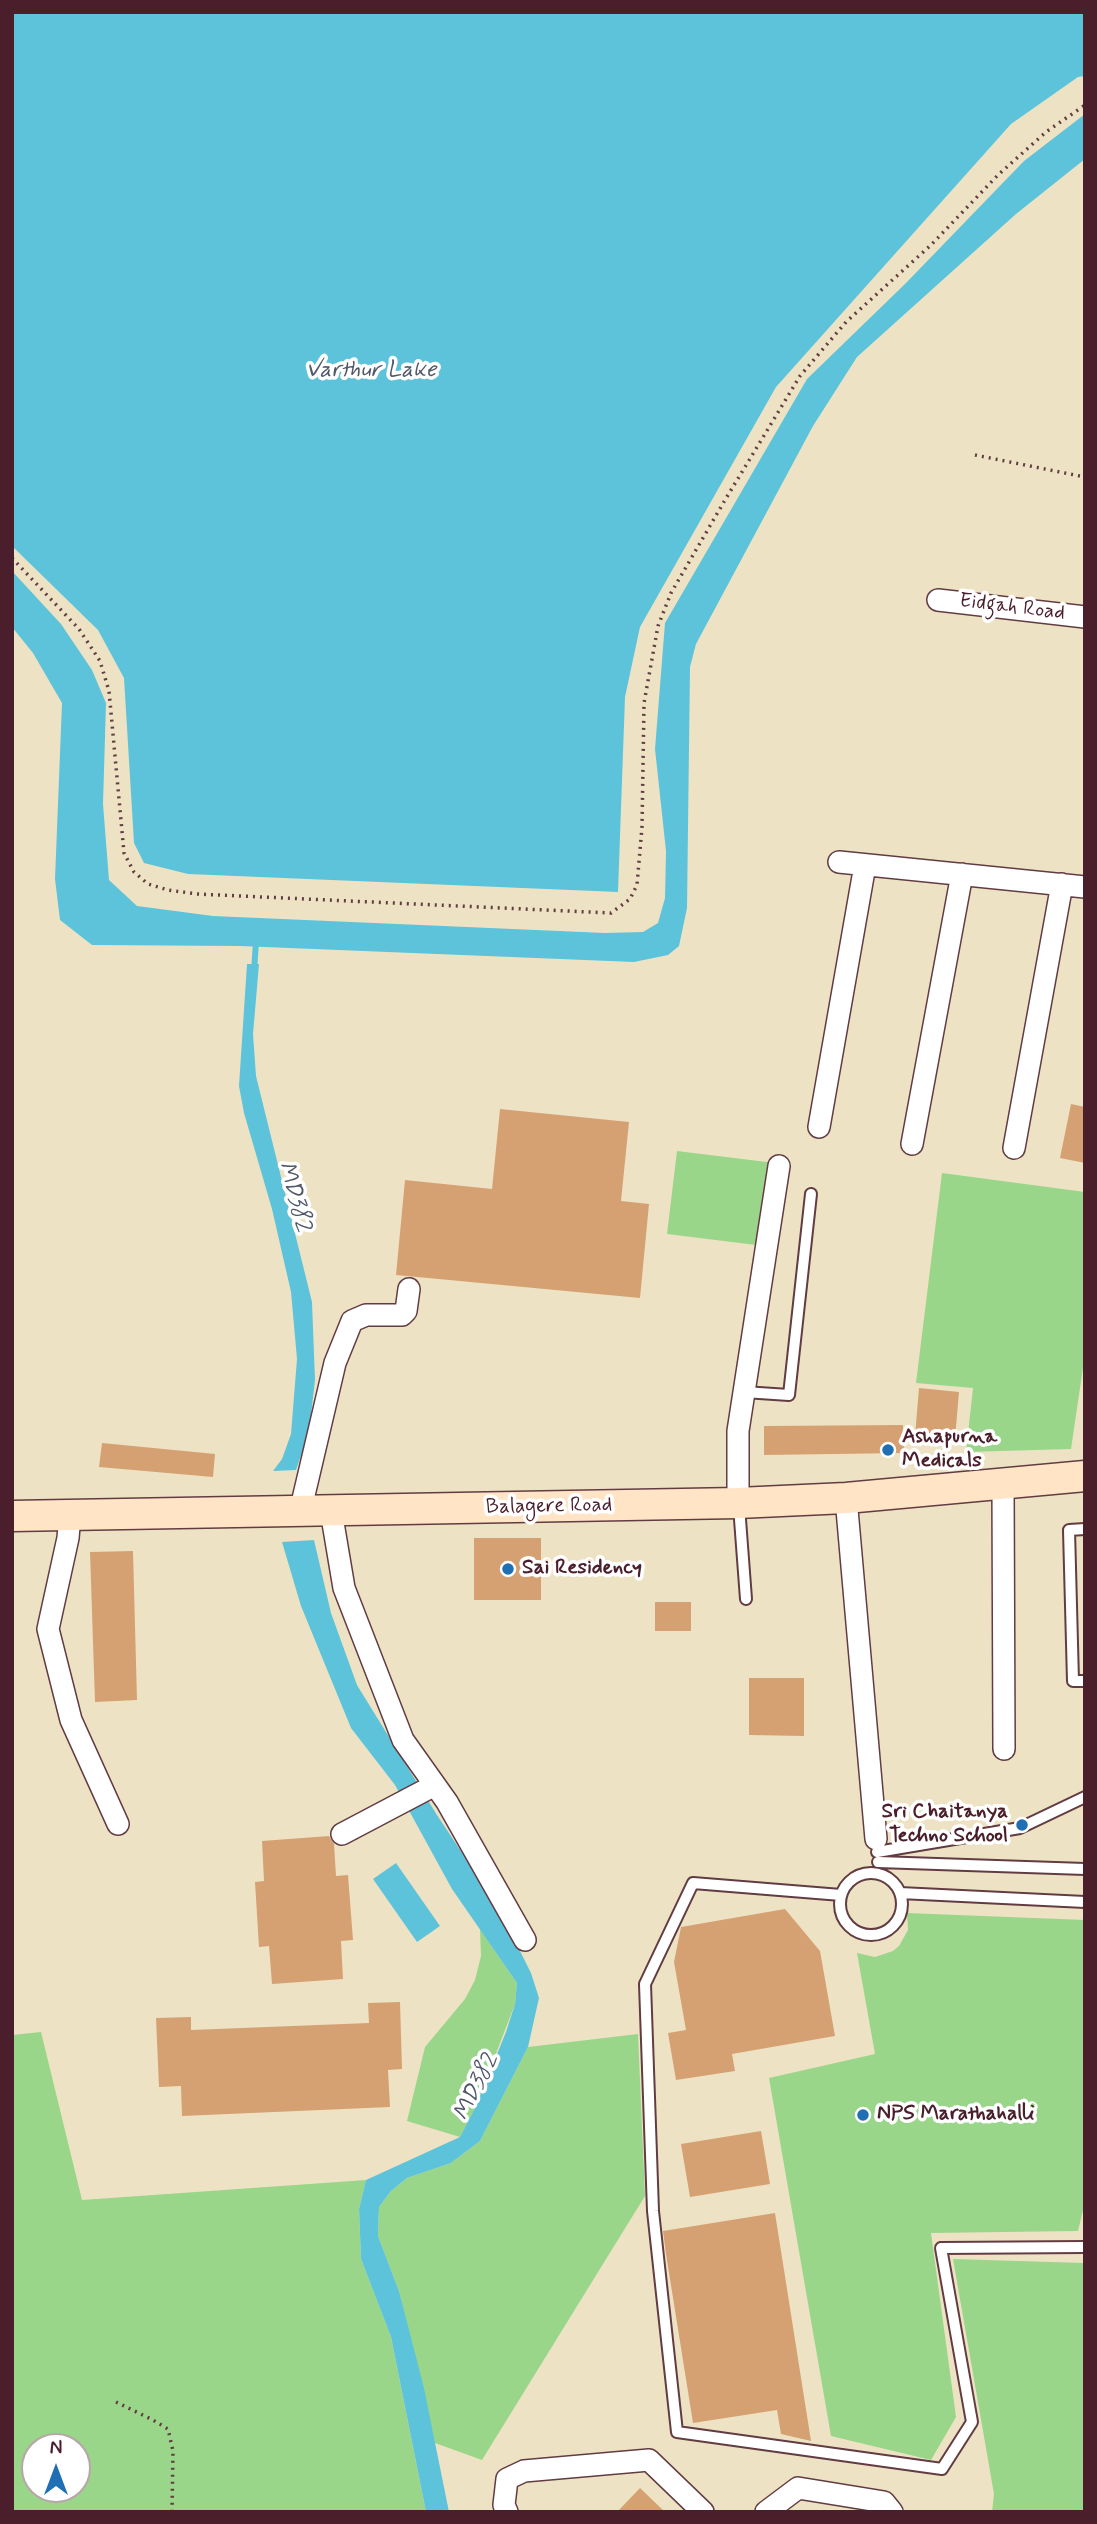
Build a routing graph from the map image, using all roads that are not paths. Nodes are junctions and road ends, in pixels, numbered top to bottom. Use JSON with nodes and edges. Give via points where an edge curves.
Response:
{"nodes":[{"id":1,"x":938,"y":600,"type":"dead end"},
{"id":2,"x":1085,"y":617,"type":"edge"},
{"id":3,"x":839,"y":862,"type":"dead end"},
{"id":4,"x":865,"y":865,"type":"junction"},
{"id":5,"x":962,"y":874,"type":"junction"},
{"id":6,"x":1062,"y":884,"type":"junction"},
{"id":7,"x":1085,"y":887,"type":"edge"},
{"id":8,"x":819,"y":1127,"type":"dead end"},
{"id":9,"x":912,"y":1144,"type":"dead end"},
{"id":10,"x":1014,"y":1148,"type":"dead end"},
{"id":11,"x":779,"y":1166,"type":"dead end"},
{"id":12,"x":811,"y":1194,"type":"dead end"},
{"id":13,"x":409,"y":1289,"type":"dead end"},
{"id":14,"x":744,"y":1392,"type":"junction"},
{"id":15,"x":1085,"y":1476,"type":"edge"},
{"id":16,"x":1003,"y":1483,"type":"junction"},
{"id":17,"x":846,"y":1498,"type":"junction"},
{"id":18,"x":738,"y":1503,"type":"junction"},
{"id":19,"x":331,"y":1511,"type":"junction"},
{"id":20,"x":300,"y":1512,"type":"junction"},
{"id":21,"x":70,"y":1515,"type":"junction"},
{"id":22,"x":12,"y":1516,"type":"edge"},
{"id":23,"x":1085,"y":1529,"type":"edge"},
{"id":24,"x":746,"y":1599,"type":"dead end"},
{"id":25,"x":1085,"y":1681,"type":"edge"},
{"id":26,"x":1003,"y":1749,"type":"dead end"},
{"id":27,"x":430,"y":1788,"type":"junction"},
{"id":28,"x":1085,"y":1797,"type":"edge"},
{"id":29,"x":118,"y":1824,"type":"dead end"},
{"id":30,"x":342,"y":1834,"type":"dead end"},
{"id":31,"x":877,"y":1851,"type":"junction"},
{"id":32,"x":1085,"y":1869,"type":"edge"},
{"id":33,"x":879,"y":1874,"type":"junction"},
{"id":34,"x":900,"y":1893,"type":"junction"},
{"id":35,"x":841,"y":1895,"type":"junction"},
{"id":36,"x":1085,"y":1902,"type":"edge"},
{"id":37,"x":525,"y":1940,"type":"dead end"},
{"id":38,"x":1085,"y":2247,"type":"edge"},
{"id":39,"x":507,"y":2512,"type":"edge"},
{"id":40,"x":703,"y":2512,"type":"edge"},
{"id":41,"x":766,"y":2512,"type":"edge"},
{"id":42,"x":892,"y":2512,"type":"edge"}],
"edges":[{"from":1,"to":2,"type":"street","name":"Eidgah Road"},
{"from":3,"to":4,"type":"street"},
{"from":4,"to":5,"type":"street"},
{"from":4,"to":8,"type":"street"},
{"from":5,"to":6,"type":"street"},
{"from":5,"to":9,"type":"street"},
{"from":6,"to":7,"type":"street"},
{"from":6,"to":10,"type":"street"},
{"from":11,"to":14,"type":"street"},
{"from":12,"to":14,"type":"lane","via":[[789,1395]]},
{"from":13,"to":20,"type":"street","via":[[402,1315],[366,1315],[352,1321],[335,1363]]},
{"from":14,"to":18,"type":"street","via":[[738,1431]]},
{"from":15,"to":16,"type":"street","name":"Balagere Road"},
{"from":16,"to":17,"type":"street","name":"Balagere Road"},
{"from":16,"to":26,"type":"street"},
{"from":17,"to":18,"type":"street","name":"Balagere Road"},
{"from":17,"to":31,"type":"street"},
{"from":18,"to":19,"type":"street","name":"Balagere Road"},
{"from":18,"to":24,"type":"lane"},
{"from":19,"to":20,"type":"street","name":"Balagere Road"},
{"from":19,"to":27,"type":"street","via":[[344,1588],[403,1740]]},
{"from":20,"to":21,"type":"street","name":"Balagere Road"},
{"from":21,"to":22,"type":"street","name":"Balagere Road"},
{"from":21,"to":29,"type":"street","via":[[48,1629],[71,1720]]},
{"from":23,"to":25,"type":"lane","via":[[1069,1530],[1073,1681]]},
{"from":27,"to":30,"type":"street"},
{"from":27,"to":37,"type":"street","via":[[447,1802]]},
{"from":28,"to":31,"type":"lane","via":[[1020,1828]]},
{"from":31,"to":32,"type":"lane"},
{"from":31,"to":33,"type":"lane"},
{"from":33,"to":34,"type":"lane"},
{"from":33,"to":35,"type":"lane","via":[[855,1878]]},
{"from":34,"to":35,"type":"lane","via":[[902,1904],[895,1923],[877,1934],[848,1925],[842,1916]]},
{"from":34,"to":36,"type":"lane"},
{"from":35,"to":38,"type":"lane","via":[[693,1883],[645,1984],[653,2211],[677,2432],[943,2469],[972,2422],[941,2248]]},
{"from":39,"to":40,"type":"street","via":[[507,2479],[524,2471],[649,2460]]},
{"from":41,"to":42,"type":"street","via":[[798,2488],[884,2502]]}]}
